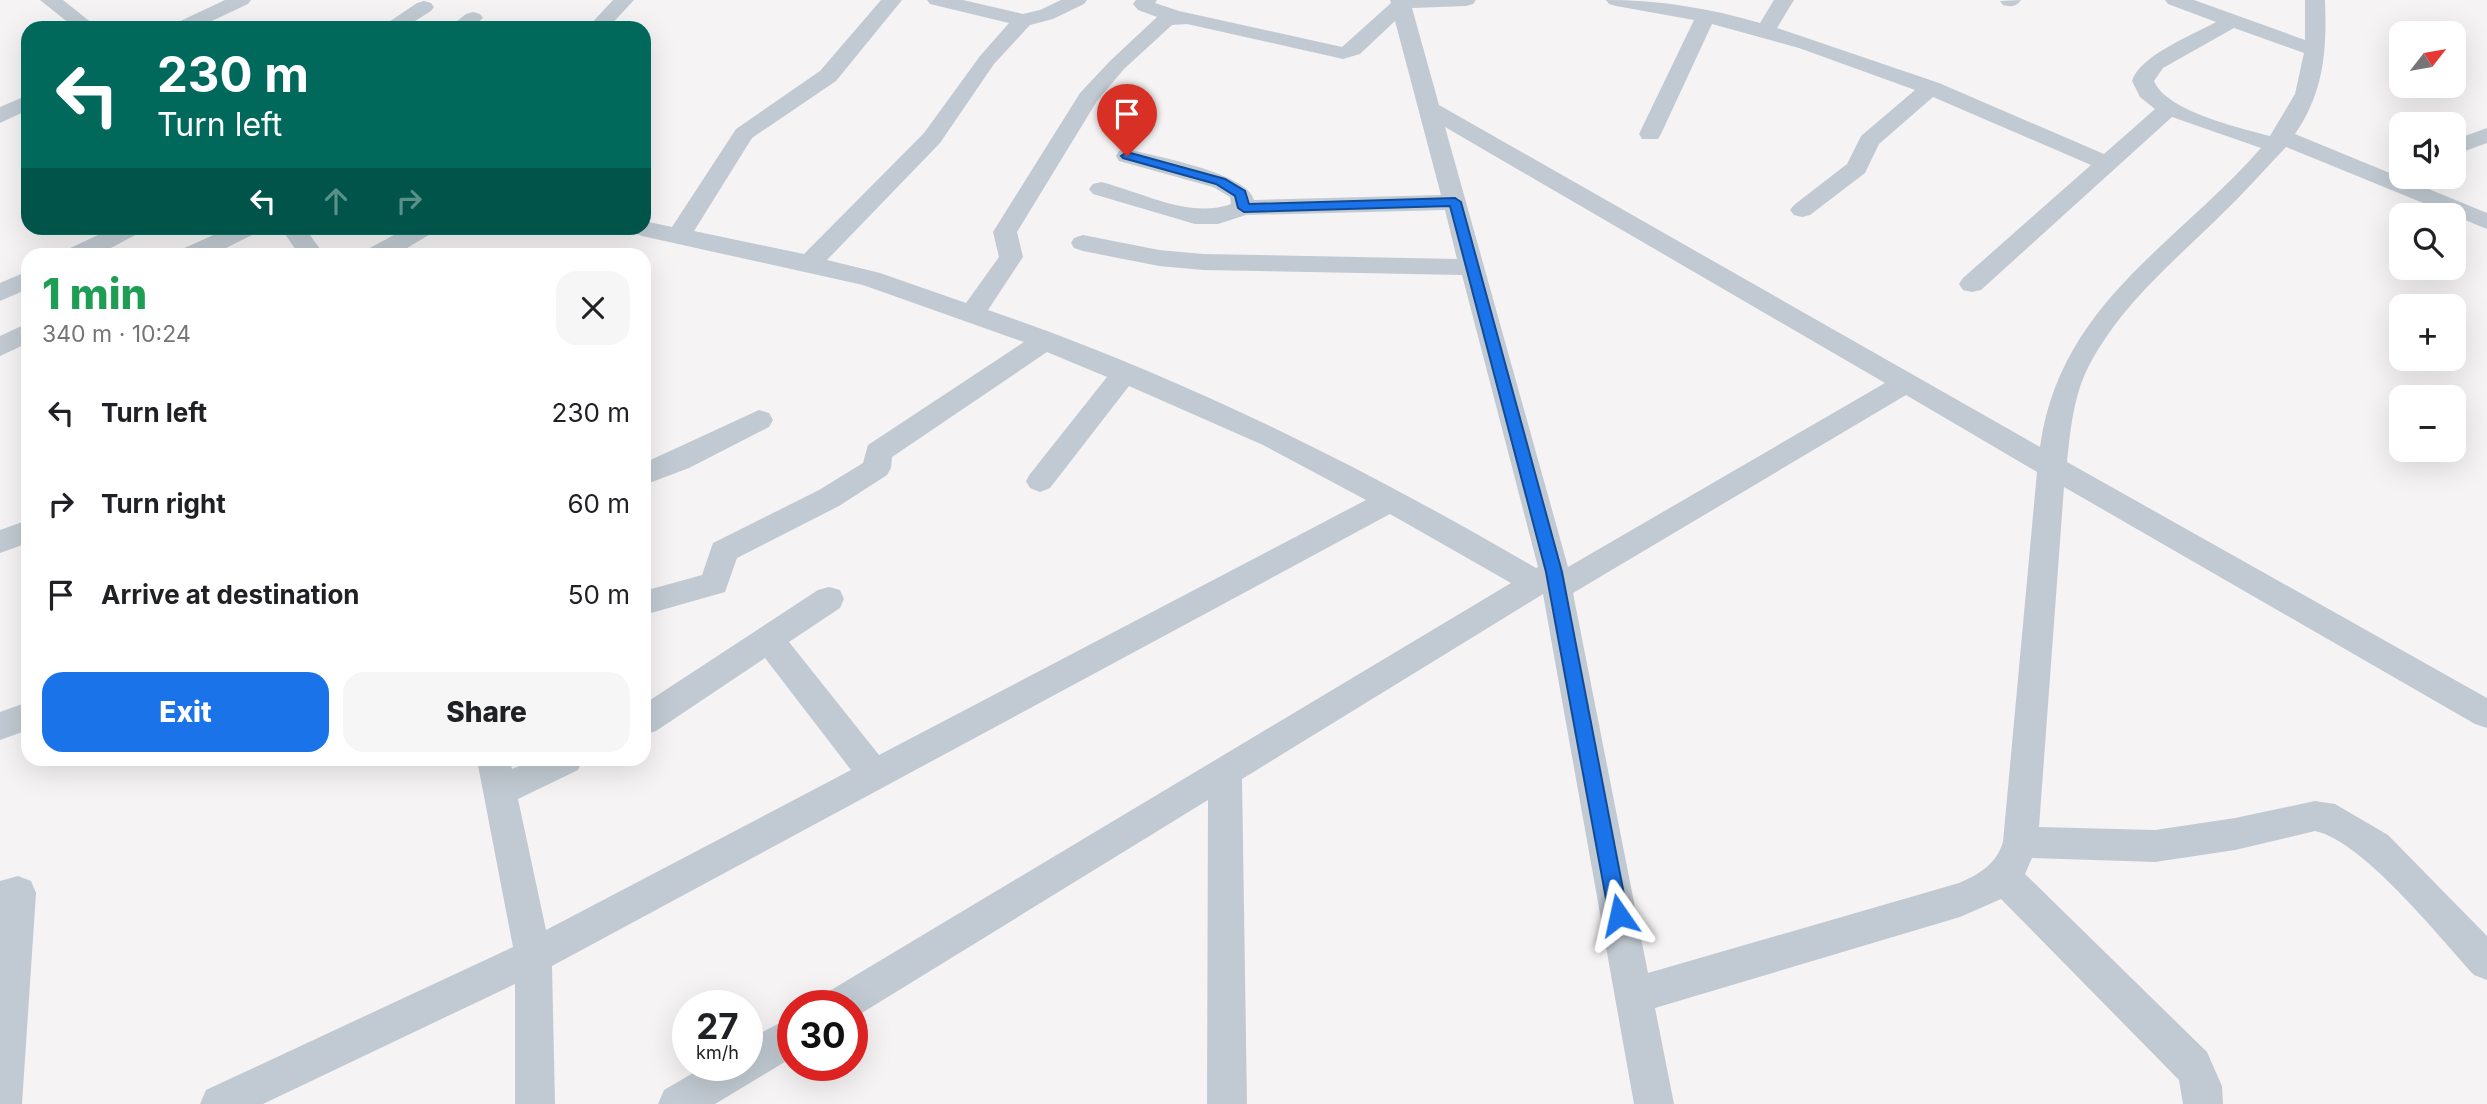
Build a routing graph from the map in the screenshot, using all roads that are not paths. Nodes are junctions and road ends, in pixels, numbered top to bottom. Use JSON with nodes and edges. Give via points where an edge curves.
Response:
{"nodes":[{"id":1,"x":50,"y":0,"type":"edge"},
{"id":2,"x":241,"y":0,"type":"edge"},
{"id":3,"x":624,"y":0,"type":"edge"},
{"id":4,"x":892,"y":0,"type":"edge"},
{"id":5,"x":937,"y":0,"type":"edge"},
{"id":6,"x":1077,"y":0,"type":"edge"},
{"id":7,"x":1147,"y":0,"type":"edge"},
{"id":8,"x":1466,"y":0,"type":"edge"},
{"id":9,"x":1616,"y":0,"type":"edge"},
{"id":10,"x":1784,"y":0,"type":"edge"},
{"id":11,"x":2175,"y":0,"type":"edge"},
{"id":12,"x":2315,"y":0,"type":"edge"},
{"id":13,"x":1400,"y":2,"type":"edge"},
{"id":14,"x":1652,"y":2,"type":"edge"},
{"id":15,"x":424,"y":7,"type":"dead end"},
{"id":16,"x":1706,"y":15,"type":"junction"},
{"id":17,"x":1175,"y":17,"type":"junction"},
{"id":18,"x":1023,"y":20,"type":"junction"},
{"id":19,"x":78,"y":21,"type":"edge"},
{"id":20,"x":196,"y":21,"type":"edge"},
{"id":21,"x":401,"y":21,"type":"edge"},
{"id":22,"x":604,"y":21,"type":"edge"},
{"id":23,"x":2232,"y":21,"type":"junction"},
{"id":24,"x":1766,"y":30,"type":"junction"},
{"id":25,"x":2314,"y":50,"type":"junction"},
{"id":26,"x":1931,"y":88,"type":"junction"},
{"id":27,"x":21,"y":106,"type":"edge"},
{"id":28,"x":1429,"y":108,"type":"junction"},
{"id":29,"x":2168,"y":108,"type":"junction"},
{"id":30,"x":0,"y":116,"type":"edge"},
{"id":31,"x":1650,"y":134,"type":"dead end"},
{"id":32,"x":2487,"y":135,"type":"edge"},
{"id":33,"x":2279,"y":141,"type":"junction"},
{"id":34,"x":2466,"y":143,"type":"edge"},
{"id":35,"x":1127,"y":156,"type":"dead end"},
{"id":36,"x":2108,"y":164,"type":"junction"},
{"id":37,"x":2389,"y":176,"type":"edge"},
{"id":38,"x":1101,"y":189,"type":"dead end"},
{"id":39,"x":2420,"y":189,"type":"edge"},
{"id":40,"x":1455,"y":202,"type":"junction"},
{"id":41,"x":1244,"y":208,"type":"junction"},
{"id":42,"x":1802,"y":210,"type":"dead end"},
{"id":43,"x":2487,"y":222,"type":"edge"},
{"id":44,"x":651,"y":230,"type":"edge"},
{"id":45,"x":117,"y":235,"type":"edge"},
{"id":46,"x":233,"y":235,"type":"edge"},
{"id":47,"x":412,"y":235,"type":"edge"},
{"id":48,"x":679,"y":235,"type":"junction"},
{"id":49,"x":1083,"y":243,"type":"dead end"},
{"id":50,"x":91,"y":248,"type":"edge"},
{"id":51,"x":206,"y":248,"type":"edge"},
{"id":52,"x":389,"y":248,"type":"edge"},
{"id":53,"x":808,"y":263,"type":"junction"},
{"id":54,"x":1472,"y":267,"type":"junction"},
{"id":55,"x":21,"y":282,"type":"edge"},
{"id":56,"x":1972,"y":285,"type":"dead end"},
{"id":57,"x":0,"y":293,"type":"edge"},
{"id":58,"x":973,"y":312,"type":"junction"},
{"id":59,"x":21,"y":336,"type":"edge"},
{"id":60,"x":1045,"y":341,"type":"junction"},
{"id":61,"x":0,"y":347,"type":"edge"},
{"id":62,"x":1125,"y":373,"type":"junction"},
{"id":63,"x":1905,"y":383,"type":"junction"},
{"id":64,"x":760,"y":420,"type":"dead end"},
{"id":65,"x":2052,"y":467,"type":"junction"},
{"id":66,"x":651,"y":471,"type":"edge"},
{"id":67,"x":1040,"y":481,"type":"dead end"},
{"id":68,"x":1391,"y":500,"type":"junction"},
{"id":69,"x":21,"y":534,"type":"edge"},
{"id":70,"x":0,"y":542,"type":"edge"},
{"id":71,"x":1549,"y":581,"type":"junction"},
{"id":72,"x":829,"y":599,"type":"dead end"},
{"id":73,"x":651,"y":601,"type":"edge"},
{"id":74,"x":769,"y":639,"type":"junction"},
{"id":75,"x":2487,"y":714,"type":"edge"},
{"id":76,"x":651,"y":715,"type":"edge"},
{"id":77,"x":21,"y":718,"type":"edge"},
{"id":78,"x":0,"y":726,"type":"edge"},
{"id":79,"x":538,"y":766,"type":"edge"},
{"id":80,"x":1225,"y":772,"type":"junction"},
{"id":81,"x":497,"y":775,"type":"edge"},
{"id":82,"x":874,"y":775,"type":"junction"},
{"id":83,"x":2020,"y":842,"type":"junction"},
{"id":84,"x":2004,"y":878,"type":"junction"},
{"id":85,"x":0,"y":898,"type":"edge"},
{"id":86,"x":533,"y":956,"type":"junction"},
{"id":87,"x":2487,"y":962,"type":"edge"},
{"id":88,"x":865,"y":990,"type":"edge"},
{"id":89,"x":1634,"y":996,"type":"junction"},
{"id":90,"x":716,"y":1081,"type":"edge"},
{"id":91,"x":2,"y":1104,"type":"edge"},
{"id":92,"x":220,"y":1104,"type":"edge"},
{"id":93,"x":535,"y":1104,"type":"edge"},
{"id":94,"x":678,"y":1104,"type":"edge"},
{"id":95,"x":1227,"y":1104,"type":"edge"},
{"id":96,"x":1654,"y":1104,"type":"edge"},
{"id":97,"x":2203,"y":1104,"type":"edge"}],
"edges":[{"from":1,"to":19,"type":"street"},
{"from":2,"to":20,"type":"street"},
{"from":3,"to":22,"type":"street"},
{"from":4,"to":48,"type":"street","via":[[822,81],[744,134]]},
{"from":5,"to":18,"type":"street"},
{"from":6,"to":18,"type":"street"},
{"from":7,"to":17,"type":"street","via":[[1145,6]]},
{"from":8,"to":13,"type":"street"},
{"from":9,"to":14,"type":"street"},
{"from":10,"to":24,"type":"street"},
{"from":11,"to":23,"type":"street"},
{"from":12,"to":25,"type":"street"},
{"from":13,"to":17,"type":"street","via":[[1353,50],[1343,53]]},
{"from":13,"to":28,"type":"street"},
{"from":14,"to":16,"type":"street"},
{"from":15,"to":21,"type":"street"},
{"from":16,"to":24,"type":"street"},
{"from":16,"to":31,"type":"street"},
{"from":17,"to":58,"type":"street","via":[[1136,47],[1088,98],[1005,232],[1011,257]]},
{"from":18,"to":53,"type":"street","via":[[987,60],[932,138]]},
{"from":23,"to":25,"type":"street"},
{"from":23,"to":29,"type":"street","via":[[2146,73],[2145,89]]},
{"from":24,"to":26,"type":"street"},
{"from":25,"to":33,"type":"street","via":[[2308,91]]},
{"from":26,"to":36,"type":"street"},
{"from":26,"to":42,"type":"street","via":[[1869,141],[1857,168]]},
{"from":27,"to":30,"type":"street"},
{"from":28,"to":40,"type":"street"},
{"from":28,"to":63,"type":"street"},
{"from":29,"to":33,"type":"street"},
{"from":29,"to":36,"type":"street"},
{"from":32,"to":34,"type":"street"},
{"from":33,"to":37,"type":"street"},
{"from":33,"to":65,"type":"street","via":[[2151,271],[2085,349],[2070,378]]},
{"from":35,"to":41,"type":"street","via":[[1221,182],[1241,194]]},
{"from":36,"to":56,"type":"street"},
{"from":38,"to":41,"type":"street","via":[[1195,217],[1218,217]]},
{"from":39,"to":43,"type":"street"},
{"from":40,"to":41,"type":"street"},
{"from":40,"to":54,"type":"street"},
{"from":44,"to":48,"type":"street"},
{"from":45,"to":50,"type":"street"},
{"from":46,"to":51,"type":"street"},
{"from":47,"to":52,"type":"street"},
{"from":48,"to":53,"type":"street"},
{"from":49,"to":54,"type":"street","via":[[1203,262]]},
{"from":53,"to":58,"type":"street"},
{"from":54,"to":71,"type":"street"},
{"from":55,"to":57,"type":"street"},
{"from":58,"to":60,"type":"street"},
{"from":59,"to":61,"type":"street"},
{"from":60,"to":62,"type":"street"},
{"from":60,"to":73,"type":"street","via":[[877,452],[877,467],[829,498],[724,551],[714,584]]},
{"from":62,"to":67,"type":"street"},
{"from":62,"to":68,"type":"street","via":[[1273,438]]},
{"from":63,"to":65,"type":"street"},
{"from":63,"to":71,"type":"street"},
{"from":64,"to":66,"type":"street"},
{"from":65,"to":75,"type":"street"},
{"from":65,"to":83,"type":"street"},
{"from":68,"to":71,"type":"street"},
{"from":68,"to":82,"type":"street"},
{"from":69,"to":70,"type":"street"},
{"from":71,"to":80,"type":"street"},
{"from":71,"to":89,"type":"street"},
{"from":72,"to":74,"type":"street"},
{"from":74,"to":76,"type":"street"},
{"from":74,"to":82,"type":"street"},
{"from":77,"to":78,"type":"street"},
{"from":79,"to":81,"type":"street"},
{"from":80,"to":88,"type":"street"},
{"from":80,"to":95,"type":"street"},
{"from":81,"to":86,"type":"street"},
{"from":82,"to":86,"type":"street"},
{"from":83,"to":84,"type":"street"},
{"from":83,"to":87,"type":"street","via":[[2155,846],[2315,816],[2335,820],[2376,846]]},
{"from":84,"to":89,"type":"street","via":[[1959,900]]},
{"from":84,"to":97,"type":"street","via":[[2193,1066],[2202,1086]]},
{"from":85,"to":91,"type":"street","via":[[18,893]]},
{"from":86,"to":92,"type":"street"},
{"from":86,"to":93,"type":"street"},
{"from":89,"to":96,"type":"street"},
{"from":90,"to":94,"type":"street"}]}
